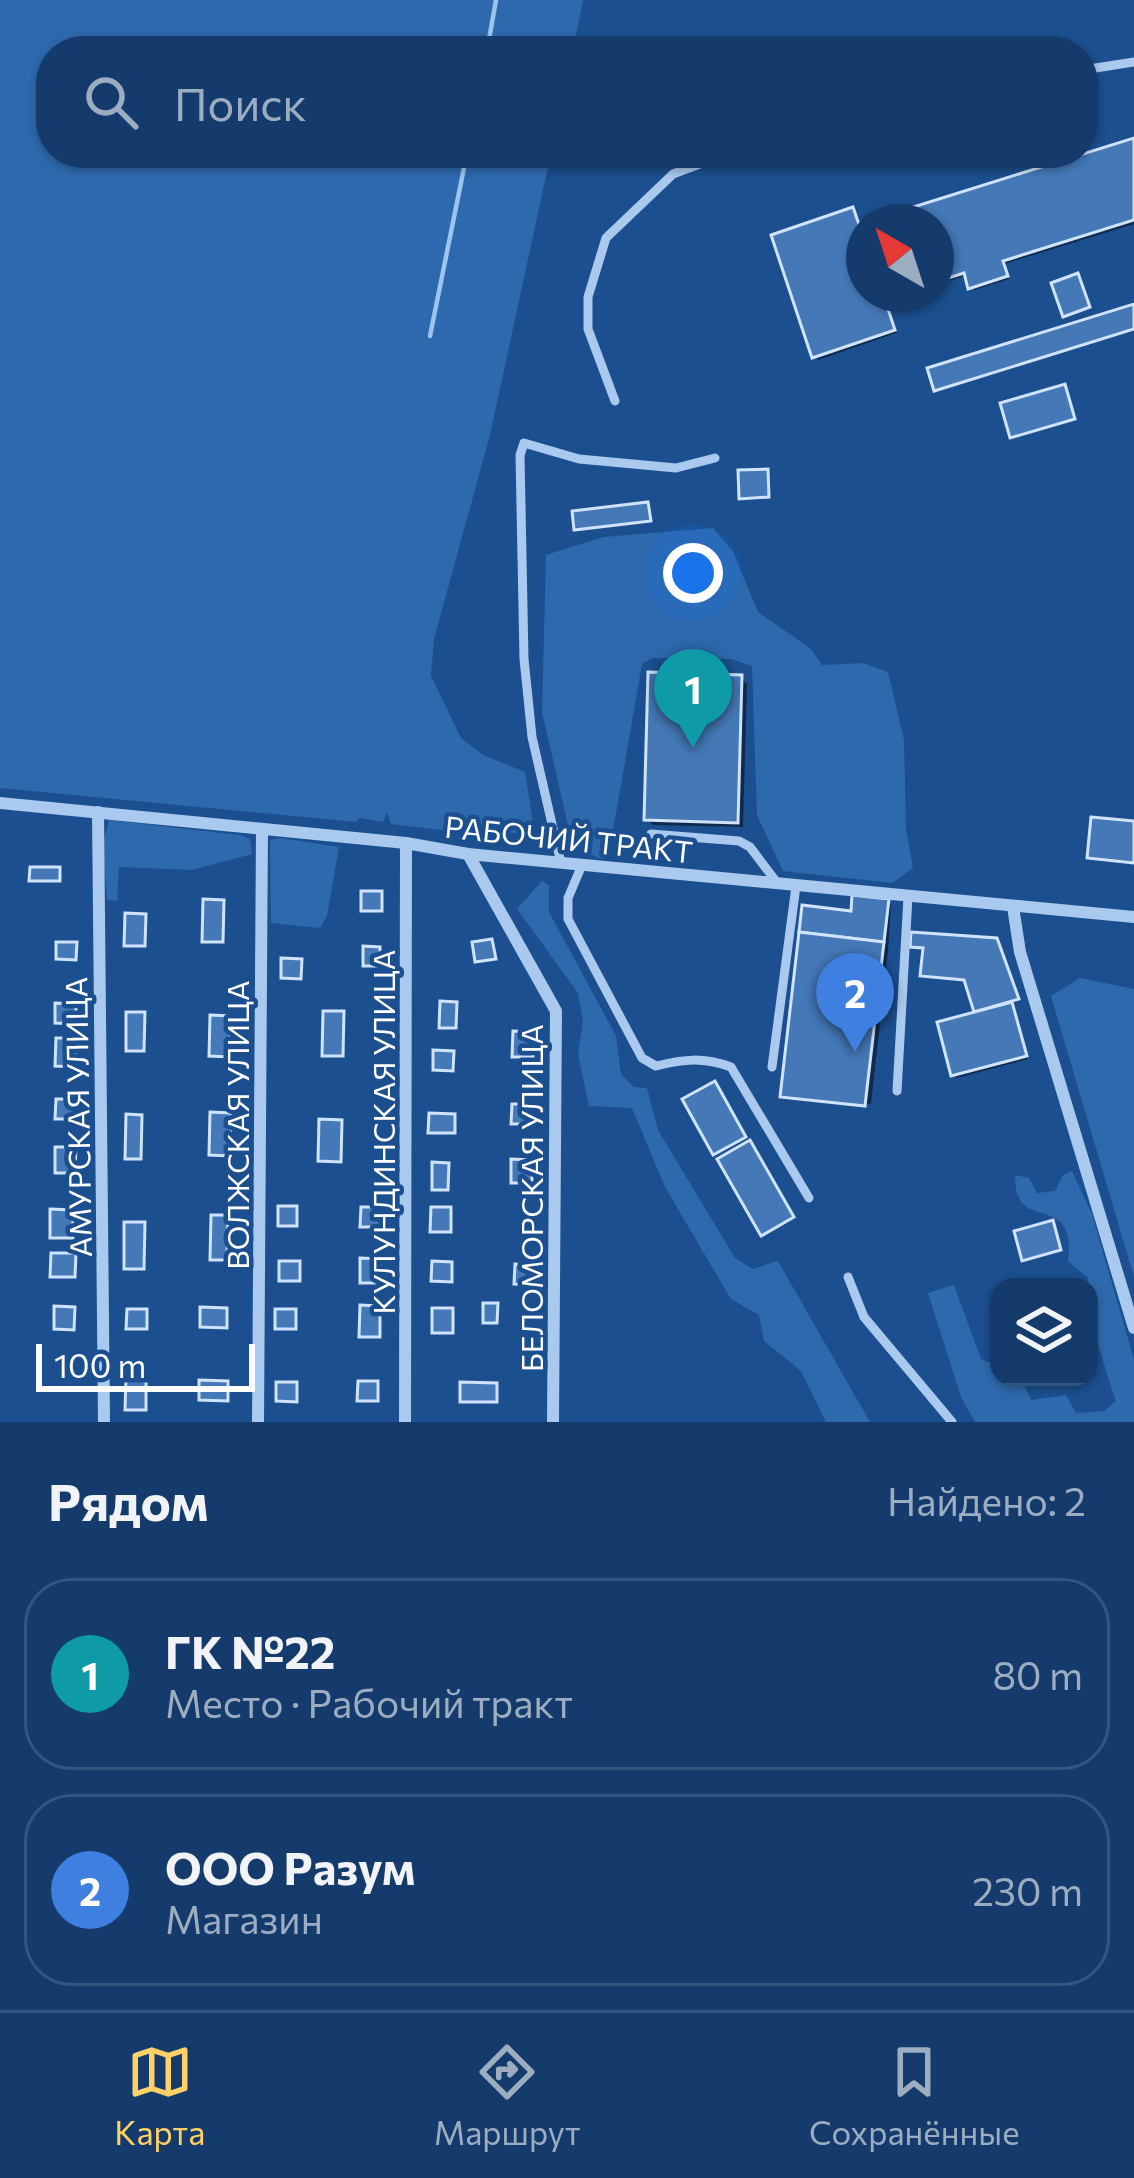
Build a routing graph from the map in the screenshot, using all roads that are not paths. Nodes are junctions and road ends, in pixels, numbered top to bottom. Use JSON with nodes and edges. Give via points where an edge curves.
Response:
{"nodes":[{"id":1,"x":1134,"y":62,"type":"edge"},
{"id":2,"x":1098,"y":68,"type":"edge"},
{"id":3,"x":689,"y":168,"type":"edge"},
{"id":4,"x":615,"y":401,"type":"dead end"},
{"id":5,"x":715,"y":458,"type":"dead end"},
{"id":6,"x":0,"y":803,"type":"edge"},
{"id":7,"x":98,"y":812,"type":"junction"},
{"id":8,"x":262,"y":829,"type":"junction"},
{"id":9,"x":651,"y":834,"type":"dead end"},
{"id":10,"x":406,"y":843,"type":"junction"},
{"id":11,"x":468,"y":854,"type":"junction"},
{"id":12,"x":561,"y":863,"type":"junction"},
{"id":13,"x":582,"y":865,"type":"junction"},
{"id":14,"x":778,"y":884,"type":"junction"},
{"id":15,"x":796,"y":886,"type":"junction"},
{"id":16,"x":908,"y":897,"type":"junction"},
{"id":17,"x":1013,"y":907,"type":"junction"},
{"id":18,"x":1134,"y":917,"type":"edge"},
{"id":19,"x":772,"y":1067,"type":"dead end"},
{"id":20,"x":897,"y":1091,"type":"dead end"},
{"id":21,"x":809,"y":1198,"type":"dead end"},
{"id":22,"x":848,"y":1277,"type":"dead end"},
{"id":23,"x":1134,"y":1328,"type":"edge"},
{"id":24,"x":104,"y":1422,"type":"edge"},
{"id":25,"x":258,"y":1422,"type":"edge"},
{"id":26,"x":405,"y":1422,"type":"edge"},
{"id":27,"x":553,"y":1422,"type":"edge"},
{"id":28,"x":952,"y":1422,"type":"edge"}],
"edges":[{"from":1,"to":2,"type":"lane"},
{"from":3,"to":4,"type":"lane","via":[[606,238],[587,297],[588,329]]},
{"from":5,"to":12,"type":"lane","via":[[676,468],[579,459],[524,443],[524,659],[532,737]]},
{"from":6,"to":7,"type":"street","name":"РАБОЧИЙ ТРАКТ"},
{"from":7,"to":8,"type":"street","name":"РАБОЧИЙ ТРАКТ"},
{"from":7,"to":24,"type":"street","name":"АМУРСКАЯ УЛИЦА"},
{"from":8,"to":10,"type":"street","name":"РАБОЧИЙ ТРАКТ"},
{"from":8,"to":25,"type":"street","name":"ВОЛЖСКАЯ УЛИЦА"},
{"from":9,"to":14,"type":"lane","via":[[739,841]]},
{"from":10,"to":11,"type":"street","name":"РАБОЧИЙ ТРАКТ"},
{"from":10,"to":26,"type":"street","name":"КУЛУНДИНСКАЯ УЛИЦА"},
{"from":11,"to":12,"type":"street","name":"РАБОЧИЙ ТРАКТ"},
{"from":11,"to":27,"type":"street","name":"БЕЛОМОРСКАЯ УЛИЦА","via":[[556,1011]]},
{"from":12,"to":13,"type":"street","name":"РАБОЧИЙ ТРАКТ"},
{"from":13,"to":14,"type":"street","name":"РАБОЧИЙ ТРАКТ"},
{"from":13,"to":21,"type":"lane","via":[[568,919],[642,1058],[656,1066],[686,1058],[730,1067]]},
{"from":14,"to":15,"type":"street","name":"РАБОЧИЙ ТРАКТ"},
{"from":15,"to":16,"type":"street","name":"РАБОЧИЙ ТРАКТ"},
{"from":15,"to":19,"type":"lane"},
{"from":16,"to":17,"type":"street","name":"РАБОЧИЙ ТРАКТ"},
{"from":16,"to":20,"type":"lane"},
{"from":17,"to":18,"type":"street","name":"РАБОЧИЙ ТРАКТ"},
{"from":17,"to":23,"type":"street"},
{"from":22,"to":28,"type":"lane","via":[[865,1317]]}]}
